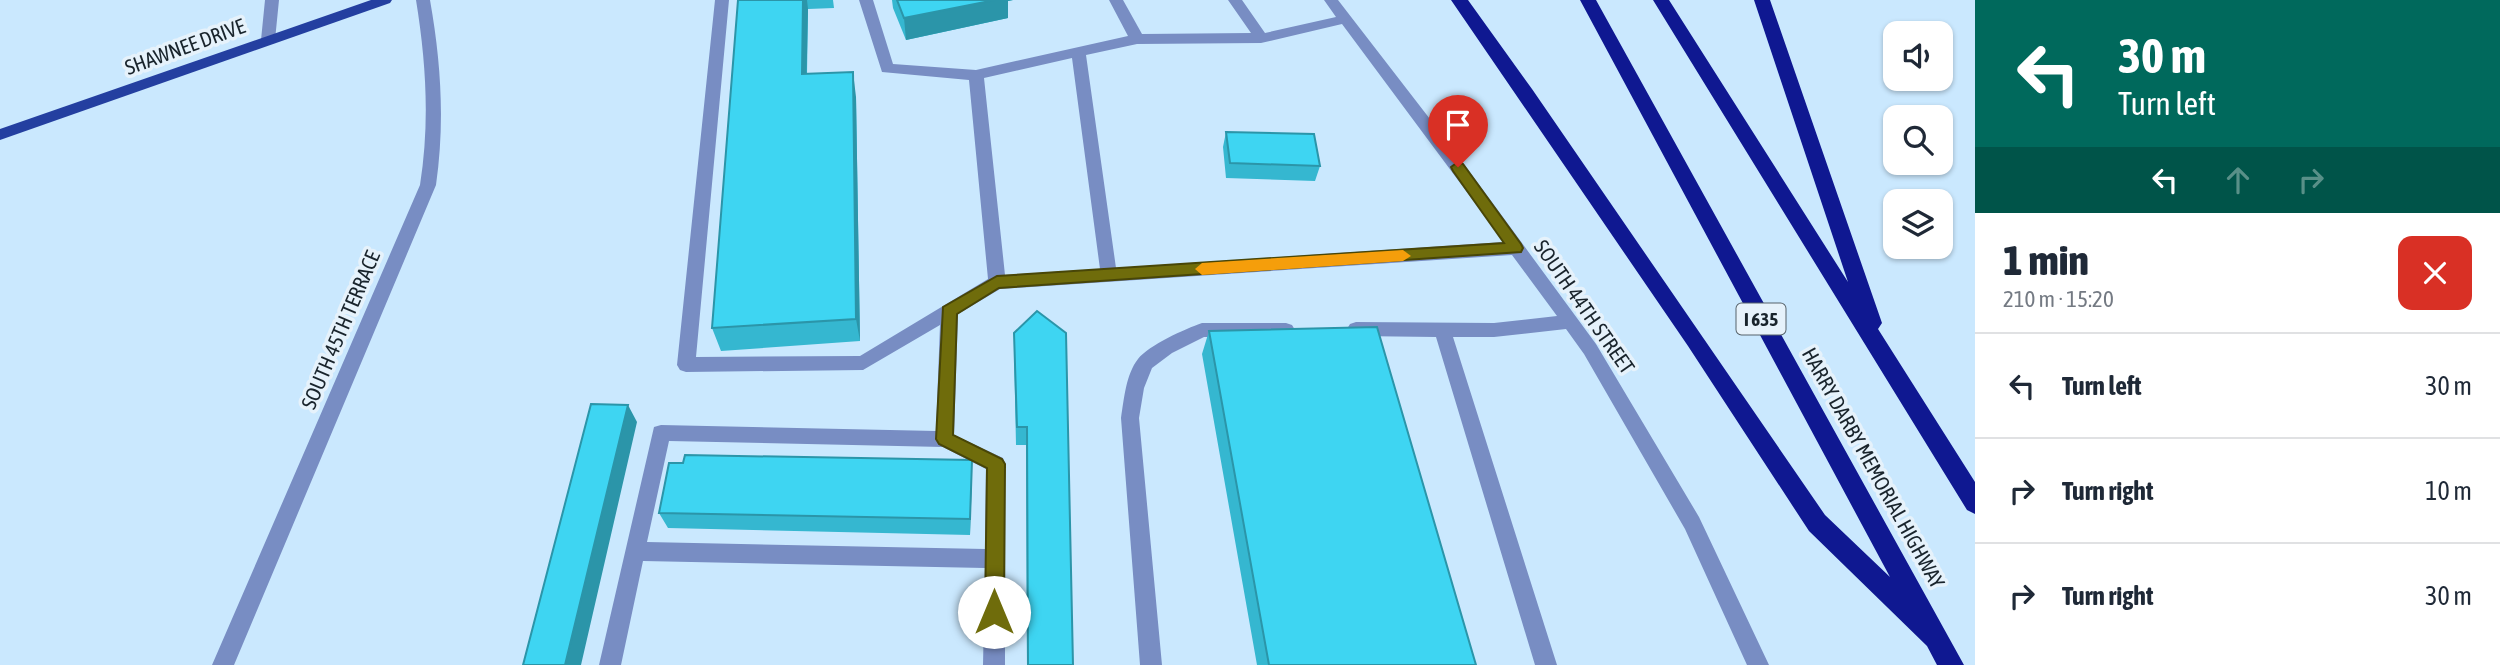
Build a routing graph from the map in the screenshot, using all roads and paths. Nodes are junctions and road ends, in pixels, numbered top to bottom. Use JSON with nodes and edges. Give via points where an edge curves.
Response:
{"nodes":[{"id":1,"x":272,"y":0,"type":"edge"},
{"id":2,"x":385,"y":0,"type":"edge"},
{"id":3,"x":424,"y":0,"type":"edge"},
{"id":4,"x":722,"y":0,"type":"edge"},
{"id":5,"x":866,"y":0,"type":"edge"},
{"id":6,"x":1116,"y":0,"type":"edge"},
{"id":7,"x":1235,"y":0,"type":"edge"},
{"id":8,"x":1331,"y":0,"type":"edge"},
{"id":9,"x":1459,"y":0,"type":"edge"},
{"id":10,"x":1588,"y":0,"type":"edge"},
{"id":11,"x":1661,"y":0,"type":"edge"},
{"id":12,"x":1762,"y":0,"type":"edge"},
{"id":13,"x":1346,"y":19,"type":"junction"},
{"id":14,"x":1261,"y":38,"type":"junction"},
{"id":15,"x":1137,"y":39,"type":"junction"},
{"id":16,"x":268,"y":40,"type":"junction"},
{"id":17,"x":1078,"y":52,"type":"junction"},
{"id":18,"x":976,"y":75,"type":"junction"},
{"id":19,"x":0,"y":135,"type":"edge"},
{"id":20,"x":1516,"y":248,"type":"junction"},
{"id":21,"x":1109,"y":275,"type":"junction"},
{"id":22,"x":997,"y":282,"type":"junction"},
{"id":23,"x":949,"y":311,"type":"junction"},
{"id":24,"x":1569,"y":322,"type":"junction"},
{"id":25,"x":1336,"y":329,"type":"edge"},
{"id":26,"x":1442,"y":329,"type":"junction"},
{"id":27,"x":1309,"y":330,"type":"edge"},
{"id":28,"x":1884,"y":359,"type":"junction"},
{"id":29,"x":945,"y":439,"type":"junction"},
{"id":30,"x":1975,"y":503,"type":"edge"},
{"id":31,"x":635,"y":551,"type":"junction"},
{"id":32,"x":995,"y":559,"type":"junction"},
{"id":33,"x":1935,"y":636,"type":"junction"},
{"id":34,"x":223,"y":665,"type":"edge"},
{"id":35,"x":610,"y":665,"type":"edge"},
{"id":36,"x":994,"y":665,"type":"edge"},
{"id":37,"x":1151,"y":665,"type":"edge"},
{"id":38,"x":1546,"y":665,"type":"edge"},
{"id":39,"x":1758,"y":665,"type":"edge"},
{"id":40,"x":1951,"y":665,"type":"edge"}],
"edges":[{"from":1,"to":16,"type":"street"},
{"from":2,"to":16,"type":"main road","name":"SHAWNEE DRIVE"},
{"from":3,"to":34,"type":"street","name":"SOUTH 45TH TERRACE","via":[[436,112],[428,185]]},
{"from":4,"to":23,"type":"street","via":[[686,365],[863,363]]},
{"from":5,"to":18,"type":"street","via":[[887,69]]},
{"from":6,"to":15,"type":"street"},
{"from":7,"to":14,"type":"street"},
{"from":8,"to":13,"type":"street","name":"SOUTH 44TH STREET"},
{"from":9,"to":33,"type":"highway","via":[[1817,523]]},
{"from":10,"to":33,"type":"highway","name":"HARRY DARBY MEMORIAL HIGHWAY","number":"I 635"},
{"from":11,"to":28,"type":"highway"},
{"from":12,"to":28,"type":"highway"},
{"from":13,"to":14,"type":"street"},
{"from":13,"to":20,"type":"street","name":"SOUTH 44TH STREET"},
{"from":14,"to":15,"type":"street"},
{"from":15,"to":17,"type":"street"},
{"from":16,"to":19,"type":"main road","name":"SHAWNEE DRIVE"},
{"from":17,"to":18,"type":"street"},
{"from":17,"to":21,"type":"street"},
{"from":18,"to":22,"type":"street"},
{"from":20,"to":21,"type":"street"},
{"from":20,"to":24,"type":"street","name":"SOUTH 44TH STREET"},
{"from":21,"to":22,"type":"street"},
{"from":22,"to":23,"type":"street"},
{"from":23,"to":29,"type":"street"},
{"from":24,"to":26,"type":"street","via":[[1494,330]]},
{"from":24,"to":39,"type":"street","name":"SOUTH 44TH STREET","via":[[1676,493]]},
{"from":25,"to":26,"type":"street"},
{"from":26,"to":38,"type":"street"},
{"from":27,"to":37,"type":"street","via":[[1202,330],[1145,363],[1130,418]]},
{"from":28,"to":30,"type":"highway"},
{"from":29,"to":31,"type":"street","via":[[660,433]]},
{"from":29,"to":32,"type":"street","via":[[996,464]]},
{"from":31,"to":32,"type":"street"},
{"from":31,"to":35,"type":"street"},
{"from":32,"to":36,"type":"street"},
{"from":33,"to":40,"type":"highway","name":"HARRY DARBY MEMORIAL HIGHWAY","number":"I 635"}]}
